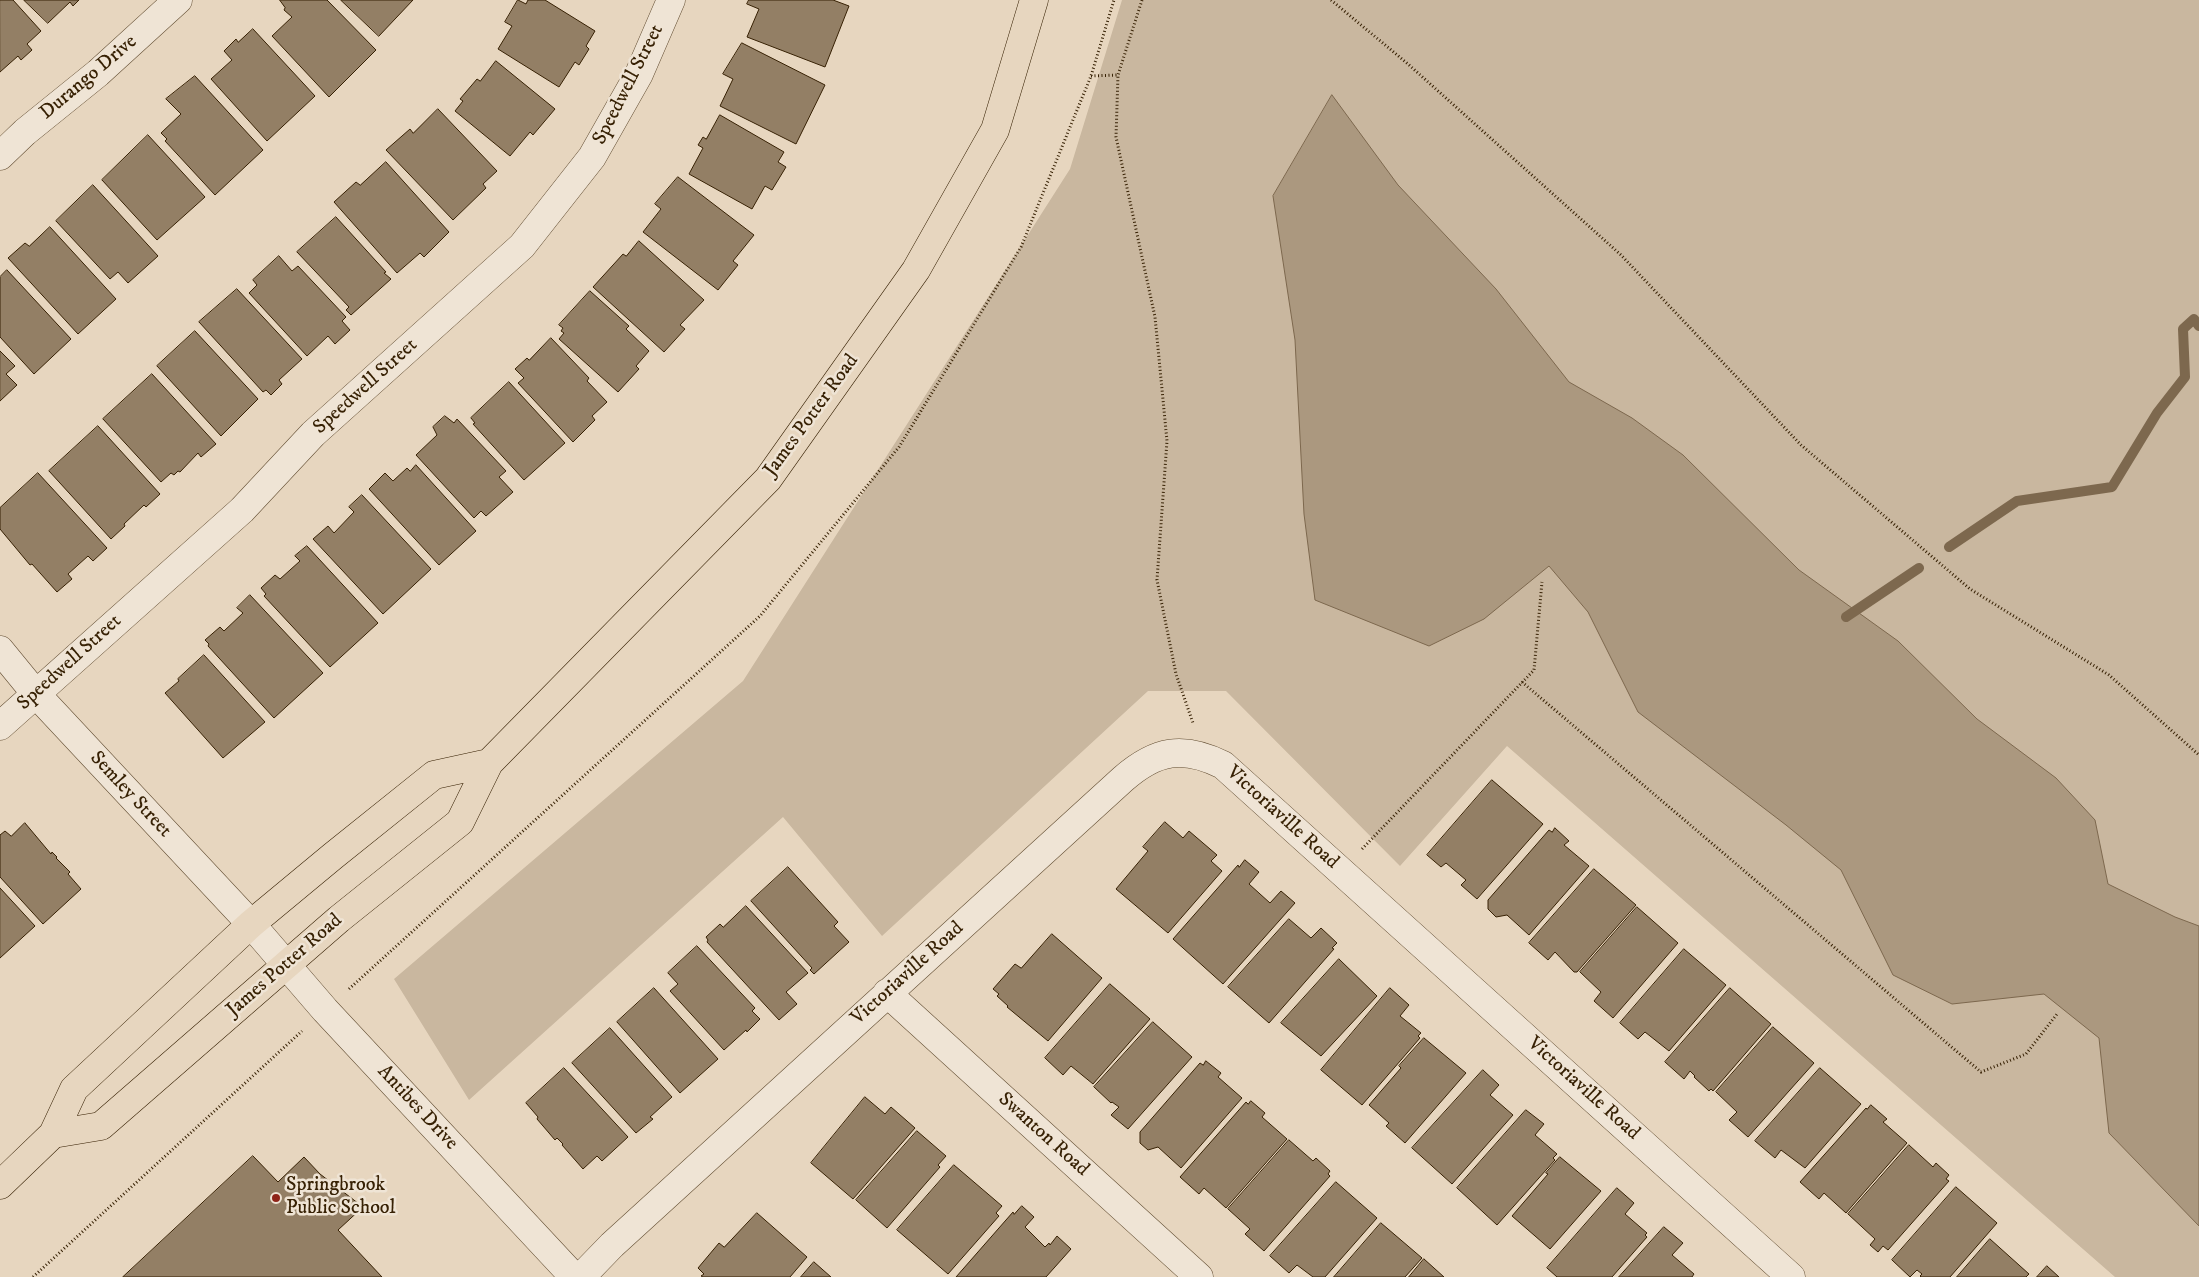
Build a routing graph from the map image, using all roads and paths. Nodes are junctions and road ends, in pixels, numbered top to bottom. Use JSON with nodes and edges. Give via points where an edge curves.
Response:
{"nodes":[{"id":1,"x":178,"y":0,"type":"edge"},
{"id":2,"x":671,"y":0,"type":"edge"},
{"id":3,"x":1034,"y":0,"type":"edge"},
{"id":4,"x":1114,"y":0,"type":"edge"},
{"id":5,"x":1142,"y":0,"type":"edge"},
{"id":6,"x":1331,"y":0,"type":"edge"},
{"id":7,"x":1090,"y":76,"type":"junction"},
{"id":8,"x":1118,"y":76,"type":"junction"},
{"id":9,"x":0,"y":156,"type":"edge"},
{"id":10,"x":1542,"y":582,"type":"dead end"},
{"id":11,"x":0,"y":650,"type":"edge"},
{"id":12,"x":1522,"y":682,"type":"junction"},
{"id":13,"x":36,"y":694,"type":"junction"},
{"id":14,"x":0,"y":726,"type":"edge"},
{"id":15,"x":1204,"y":755,"type":"junction"},
{"id":16,"x":2199,"y":755,"type":"edge"},
{"id":17,"x":489,"y":764,"type":"junction"},
{"id":18,"x":1341,"y":871,"type":"junction"},
{"id":19,"x":256,"y":931,"type":"junction"},
{"id":20,"x":380,"y":961,"type":"dead end"},
{"id":21,"x":286,"y":966,"type":"junction"},
{"id":22,"x":887,"y":993,"type":"junction"},
{"id":23,"x":2057,"y":1014,"type":"dead end"},
{"id":24,"x":266,"y":1064,"type":"dead end"},
{"id":25,"x":53,"y":1134,"type":"junction"},
{"id":26,"x":0,"y":1185,"type":"edge"},
{"id":27,"x":33,"y":1277,"type":"edge"},
{"id":28,"x":574,"y":1277,"type":"edge"},
{"id":29,"x":581,"y":1277,"type":"edge"},
{"id":30,"x":1199,"y":1277,"type":"edge"},
{"id":31,"x":1791,"y":1277,"type":"edge"}],
"edges":[{"from":1,"to":9,"type":"street","name":"Durango Drive"},
{"from":2,"to":13,"type":"street","name":"Speedwell Street","via":[[639,74],[592,157],[522,246],[313,434],[242,510]]},
{"from":3,"to":17,"type":"main road","name":"James Potter Road","via":[[995,130],[916,270],[774,471]]},
{"from":4,"to":7,"type":"path"},
{"from":5,"to":8,"type":"path"},
{"from":6,"to":16,"type":"path","via":[[1408,64],[1622,255],[1801,445],[1970,589],[2109,675]]},
{"from":7,"to":8,"type":"path"},
{"from":7,"to":20,"type":"path","via":[[1020,247],[899,447],[760,616]]},
{"from":8,"to":15,"type":"path","via":[[1116,137],[1155,317],[1167,441],[1157,580],[1176,674]]},
{"from":10,"to":12,"type":"path","via":[[1534,670]]},
{"from":11,"to":13,"type":"street","name":"Semley Street"},
{"from":12,"to":18,"type":"path"},
{"from":12,"to":23,"type":"path","via":[[1981,1072],[2026,1054]]},
{"from":13,"to":14,"type":"street","name":"Speedwell Street"},
{"from":13,"to":19,"type":"street","name":"Semley Street"},
{"from":15,"to":18,"type":"street","name":"Victoriaville Road","via":[[1223,765]]},
{"from":15,"to":22,"type":"street","name":"Victoriaville Road","via":[[1181,752],[1159,756],[1139,765]]},
{"from":17,"to":19,"type":"main road","via":[[434,775],[333,856]]},
{"from":17,"to":21,"type":"main road","name":"James Potter Road","via":[[460,822]]},
{"from":18,"to":31,"type":"street","name":"Victoriaville Road"},
{"from":19,"to":21,"type":"street","name":"Antibes Drive"},
{"from":19,"to":25,"type":"main road","via":[[74,1089]]},
{"from":21,"to":25,"type":"main road","name":"James Potter Road","via":[[101,1126]]},
{"from":21,"to":28,"type":"street","name":"Antibes Drive"},
{"from":22,"to":29,"type":"street","name":"Victoriaville Road"},
{"from":22,"to":30,"type":"street","name":"Swanton Road"},
{"from":24,"to":27,"type":"path"},
{"from":25,"to":26,"type":"main road"}]}
